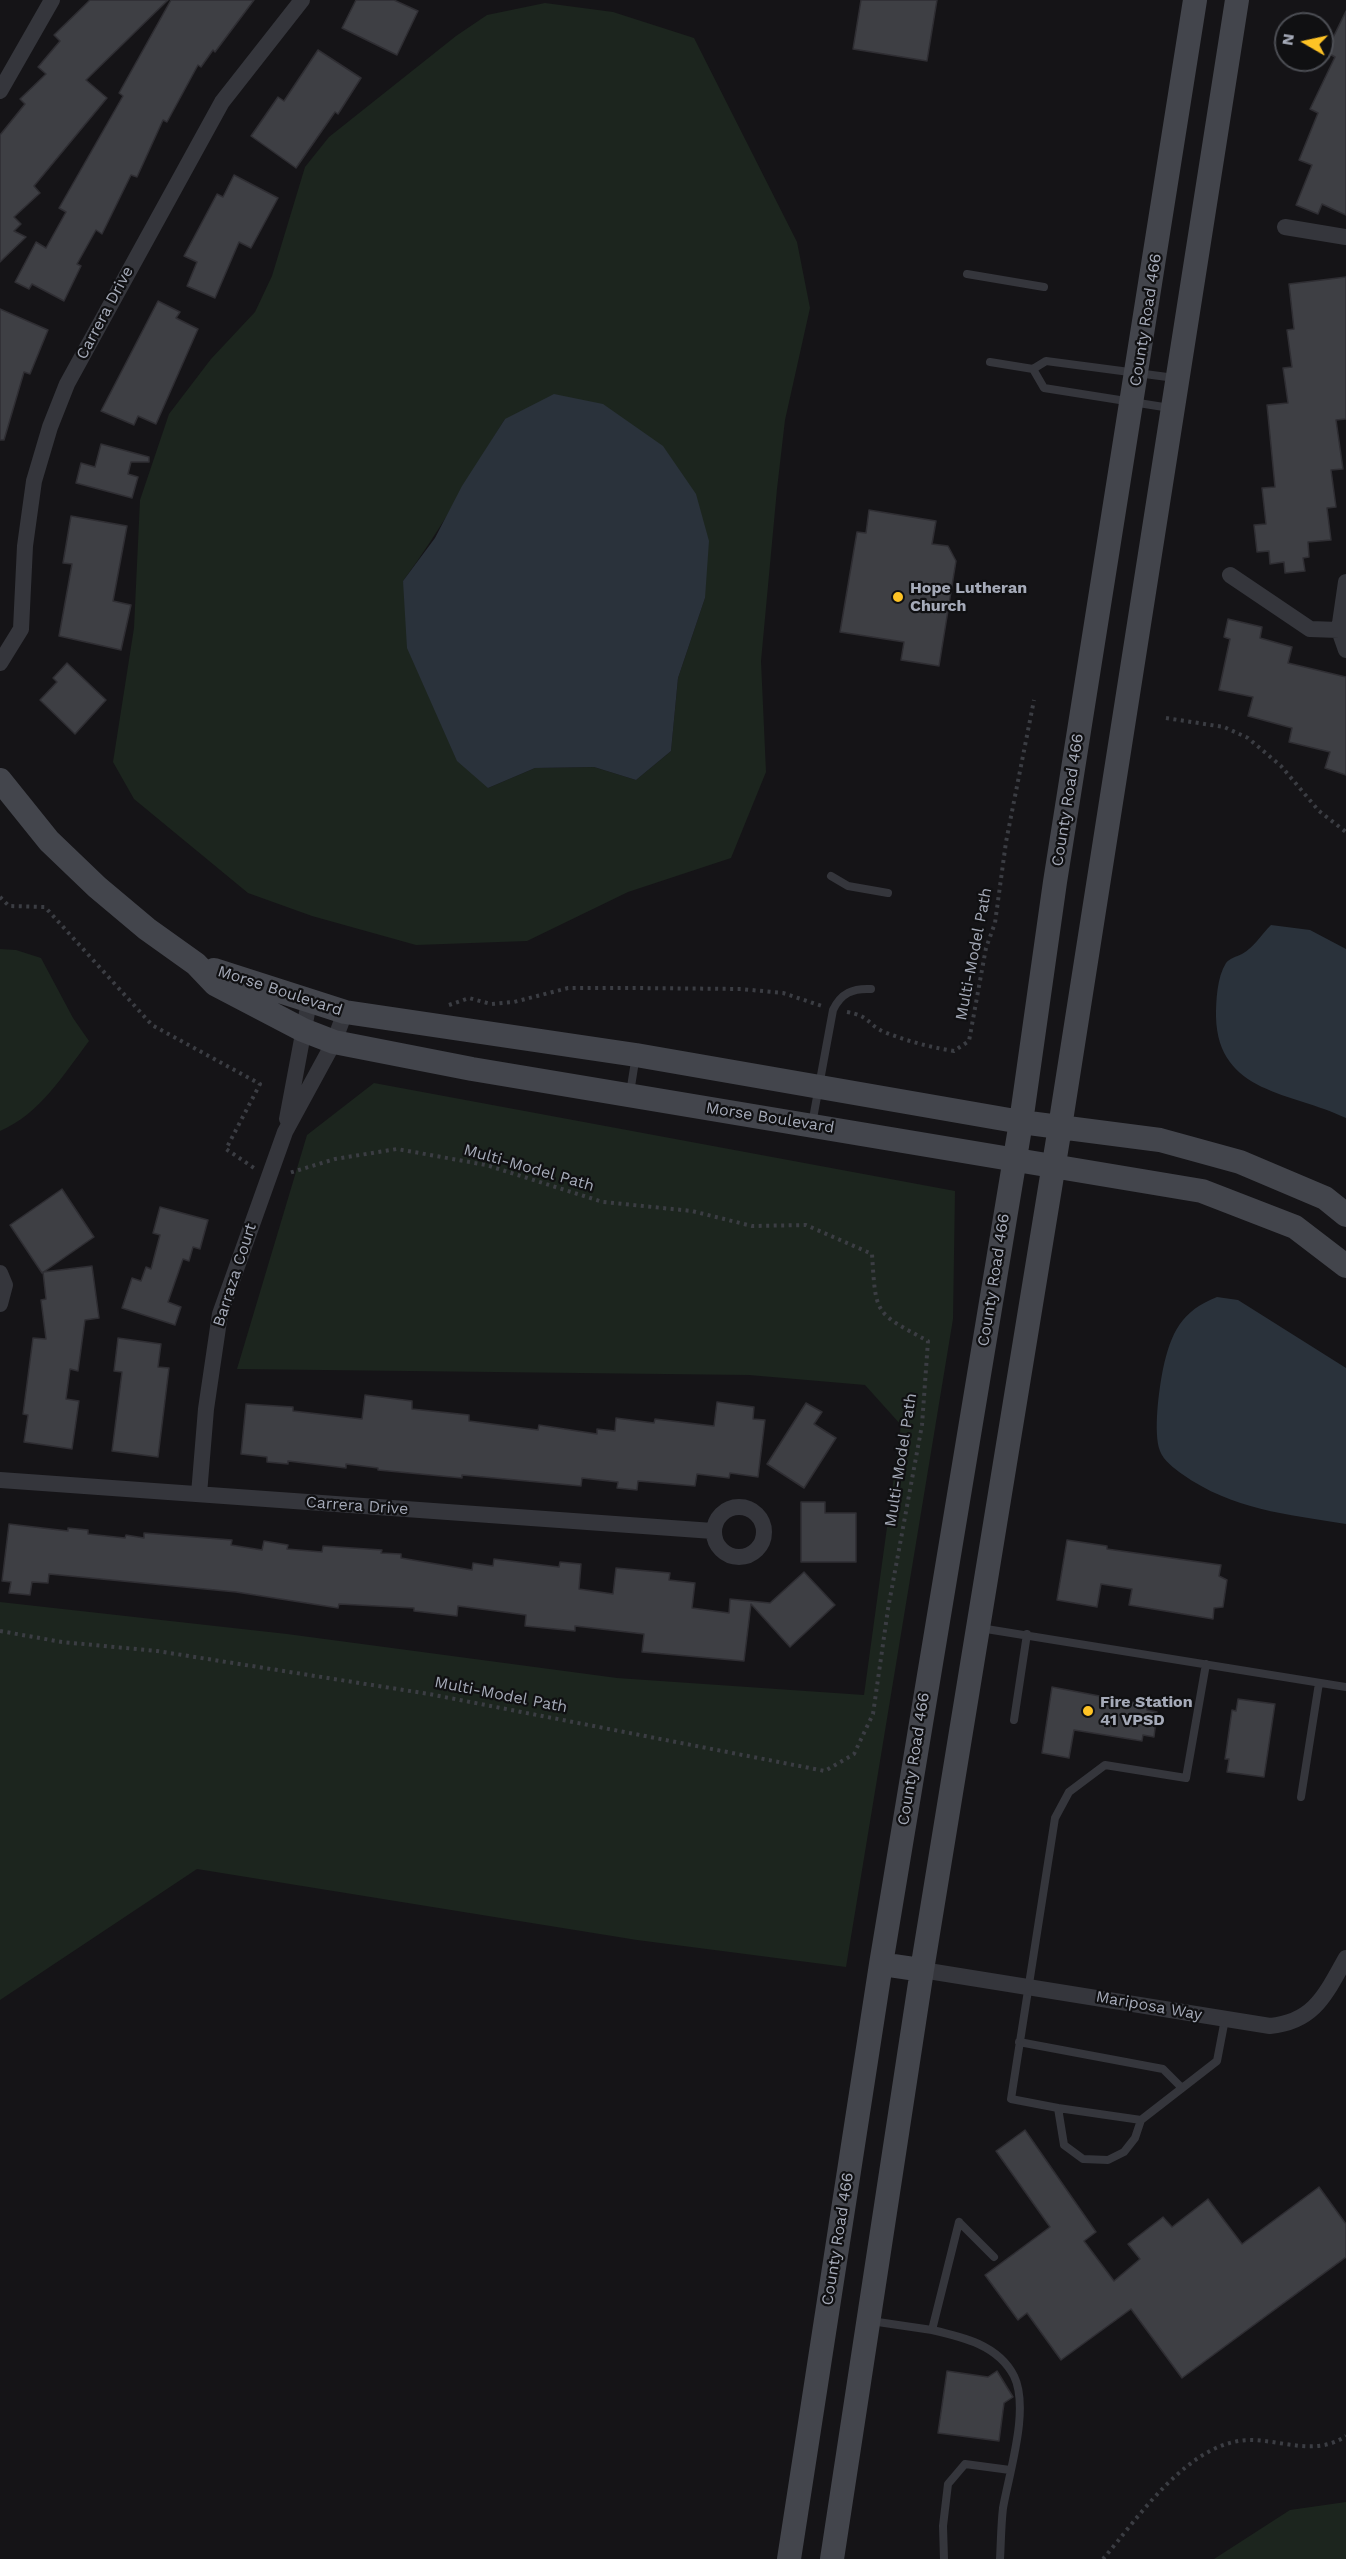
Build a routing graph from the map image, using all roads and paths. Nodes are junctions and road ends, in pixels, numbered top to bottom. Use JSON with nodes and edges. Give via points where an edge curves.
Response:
{"nodes":[{"id":1,"x":52,"y":0,"type":"edge"},
{"id":2,"x":302,"y":0,"type":"edge"},
{"id":3,"x":1195,"y":0,"type":"edge"},
{"id":4,"x":1237,"y":0,"type":"edge"},
{"id":5,"x":0,"y":91,"type":"edge"},
{"id":6,"x":1285,"y":227,"type":"dead end"},
{"id":7,"x":1346,"y":237,"type":"edge"},
{"id":8,"x":967,"y":274,"type":"dead end"},
{"id":9,"x":1044,"y":287,"type":"dead end"},
{"id":10,"x":990,"y":362,"type":"dead end"},
{"id":11,"x":1033,"y":369,"type":"junction"},
{"id":12,"x":1138,"y":372,"type":"junction"},
{"id":13,"x":1178,"y":378,"type":"junction"},
{"id":14,"x":1133,"y":402,"type":"junction"},
{"id":15,"x":1173,"y":408,"type":"junction"},
{"id":16,"x":1230,"y":575,"type":"dead end"},
{"id":17,"x":1346,"y":582,"type":"edge"},
{"id":18,"x":1339,"y":630,"type":"junction"},
{"id":19,"x":1346,"y":650,"type":"edge"},
{"id":20,"x":0,"y":663,"type":"edge"},
{"id":21,"x":1034,"y":700,"type":"dead end"},
{"id":22,"x":1166,"y":718,"type":"dead end"},
{"id":23,"x":0,"y":780,"type":"edge"},
{"id":24,"x":1346,"y":832,"type":"edge"},
{"id":25,"x":831,"y":876,"type":"dead end"},
{"id":26,"x":888,"y":893,"type":"dead end"},
{"id":27,"x":0,"y":897,"type":"edge"},
{"id":28,"x":196,"y":964,"type":"junction"},
{"id":29,"x":871,"y":989,"type":"dead end"},
{"id":30,"x":309,"y":1002,"type":"junction"},
{"id":31,"x":833,"y":1010,"type":"junction"},
{"id":32,"x":345,"y":1012,"type":"junction"},
{"id":33,"x":427,"y":1025,"type":"junction"},
{"id":34,"x":303,"y":1030,"type":"junction"},
{"id":35,"x":334,"y":1042,"type":"junction"},
{"id":36,"x":636,"y":1055,"type":"junction"},
{"id":37,"x":819,"y":1086,"type":"junction"},
{"id":38,"x":630,"y":1095,"type":"junction"},
{"id":39,"x":1020,"y":1122,"type":"junction"},
{"id":40,"x":812,"y":1125,"type":"junction"},
{"id":41,"x":1060,"y":1127,"type":"junction"},
{"id":42,"x":285,"y":1132,"type":"junction"},
{"id":43,"x":1014,"y":1158,"type":"junction"},
{"id":44,"x":1053,"y":1165,"type":"junction"},
{"id":45,"x":268,"y":1177,"type":"junction"},
{"id":46,"x":1346,"y":1215,"type":"edge"},
{"id":47,"x":1346,"y":1266,"type":"edge"},
{"id":48,"x":0,"y":1273,"type":"edge"},
{"id":49,"x":0,"y":1304,"type":"edge"},
{"id":50,"x":0,"y":1480,"type":"edge"},
{"id":51,"x":199,"y":1494,"type":"junction"},
{"id":52,"x":713,"y":1531,"type":"dead end"},
{"id":53,"x":977,"y":1627,"type":"junction"},
{"id":54,"x":0,"y":1631,"type":"edge"},
{"id":55,"x":1027,"y":1634,"type":"junction"},
{"id":56,"x":1206,"y":1664,"type":"junction"},
{"id":57,"x":1319,"y":1683,"type":"junction"},
{"id":58,"x":1346,"y":1688,"type":"edge"},
{"id":59,"x":1014,"y":1720,"type":"dead end"},
{"id":60,"x":1301,"y":1797,"type":"dead end"},
{"id":61,"x":1346,"y":1959,"type":"edge"},
{"id":62,"x":880,"y":1964,"type":"junction"},
{"id":63,"x":922,"y":1970,"type":"junction"},
{"id":64,"x":1027,"y":1985,"type":"junction"},
{"id":65,"x":1225,"y":2019,"type":"junction"},
{"id":66,"x":1019,"y":2042,"type":"junction"},
{"id":67,"x":1182,"y":2088,"type":"junction"},
{"id":68,"x":1058,"y":2108,"type":"junction"},
{"id":69,"x":1141,"y":2120,"type":"junction"},
{"id":70,"x":994,"y":2257,"type":"dead end"},
{"id":71,"x":868,"y":2321,"type":"junction"},
{"id":72,"x":932,"y":2330,"type":"junction"},
{"id":73,"x":1346,"y":2436,"type":"edge"},
{"id":74,"x":1010,"y":2470,"type":"junction"},
{"id":75,"x":789,"y":2559,"type":"edge"},
{"id":76,"x":832,"y":2559,"type":"edge"},
{"id":77,"x":944,"y":2559,"type":"edge"},
{"id":78,"x":1000,"y":2559,"type":"edge"},
{"id":79,"x":1103,"y":2559,"type":"edge"}],
"edges":[{"from":1,"to":5,"type":"street"},
{"from":2,"to":20,"type":"street","name":"Carrera Drive","via":[[222,102],[67,384],[34,481],[21,629]]},
{"from":3,"to":12,"type":"main road","name":"County Road 466"},
{"from":4,"to":13,"type":"main road"},
{"from":6,"to":7,"type":"street"},
{"from":8,"to":9,"type":"lane"},
{"from":10,"to":11,"type":"lane"},
{"from":11,"to":12,"type":"lane","via":[[1046,361]]},
{"from":11,"to":14,"type":"lane","via":[[1044,388]]},
{"from":12,"to":13,"type":"lane"},
{"from":12,"to":14,"type":"main road","name":"County Road 466"},
{"from":13,"to":15,"type":"main road"},
{"from":14,"to":15,"type":"lane"},
{"from":14,"to":39,"type":"main road","name":"County Road 466"},
{"from":15,"to":41,"type":"main road"},
{"from":16,"to":18,"type":"street","via":[[1310,629]]},
{"from":17,"to":18,"type":"street"},
{"from":18,"to":19,"type":"street"},
{"from":21,"to":31,"type":"path","name":"Multi-Model Path","via":[[1006,842],[995,923],[986,948],[969,1041],[954,1052],[923,1046],[880,1030],[864,1015]]},
{"from":22,"to":24,"type":"path","via":[[1224,727],[1248,738],[1281,766],[1319,811]]},
{"from":23,"to":28,"type":"main road","name":"Morse Boulevard","via":[[49,841],[97,887]]},
{"from":25,"to":26,"type":"lane","via":[[848,886]]},
{"from":27,"to":45,"type":"path","via":[[9,906],[45,907],[153,1025],[260,1084],[226,1149]]},
{"from":28,"to":30,"type":"main road","name":"Morse Boulevard"},
{"from":28,"to":34,"type":"main road","name":"Morse Boulevard","via":[[215,984]]},
{"from":29,"to":31,"type":"lane","via":[[848,992]]},
{"from":30,"to":32,"type":"main road","name":"Morse Boulevard"},
{"from":30,"to":34,"type":"street","name":"Barraza Court"},
{"from":31,"to":33,"type":"path","name":"Multi-Model Path","via":[[783,993],[741,989],[568,988],[514,1002],[491,1004],[469,998],[441,1009]]},
{"from":31,"to":37,"type":"lane"},
{"from":32,"to":33,"type":"main road","name":"Morse Boulevard"},
{"from":32,"to":35,"type":"street","name":"Barraza Court"},
{"from":33,"to":36,"type":"main road","name":"Morse Boulevard"},
{"from":34,"to":35,"type":"main road","name":"Morse Boulevard"},
{"from":34,"to":42,"type":"street","name":"Barraza Court"},
{"from":35,"to":38,"type":"main road","name":"Morse Boulevard"},
{"from":35,"to":42,"type":"street","name":"Barraza Court"},
{"from":36,"to":37,"type":"main road","name":"Morse Boulevard"},
{"from":36,"to":38,"type":"lane"},
{"from":37,"to":39,"type":"main road","name":"Morse Boulevard"},
{"from":37,"to":40,"type":"lane"},
{"from":38,"to":40,"type":"main road","name":"Morse Boulevard"},
{"from":39,"to":41,"type":"main road","name":"Morse Boulevard"},
{"from":39,"to":43,"type":"main road","name":"County Road 466"},
{"from":40,"to":43,"type":"main road","name":"Morse Boulevard"},
{"from":41,"to":44,"type":"main road"},
{"from":41,"to":46,"type":"main road","name":"Morse Boulevard","via":[[1160,1140],[1240,1162],[1325,1198]]},
{"from":42,"to":45,"type":"street","name":"Barraza Court"},
{"from":43,"to":44,"type":"main road","name":"Morse Boulevard"},
{"from":43,"to":62,"type":"main road","name":"County Road 466"},
{"from":44,"to":47,"type":"main road","name":"Morse Boulevard","via":[[1202,1191],[1295,1227]]},
{"from":44,"to":53,"type":"main road"},
{"from":45,"to":51,"type":"street","name":"Barraza Court","via":[[220,1314]]},
{"from":45,"to":54,"type":"path","name":"Multi-Model Path","via":[[300,1172],[335,1159],[397,1149],[486,1165],[603,1202],[692,1211],[753,1226],[806,1225],[872,1254],[875,1299],[886,1318],[928,1341],[922,1425],[873,1714],[854,1754],[825,1771],[429,1694]]},
{"from":48,"to":49,"type":"street","via":[[5,1285]]},
{"from":50,"to":51,"type":"street","name":"Carrera Drive"},
{"from":51,"to":52,"type":"street","name":"Carrera Drive"},
{"from":53,"to":55,"type":"lane"},
{"from":53,"to":63,"type":"main road"},
{"from":55,"to":56,"type":"lane"},
{"from":55,"to":59,"type":"lane"},
{"from":56,"to":57,"type":"lane"},
{"from":56,"to":64,"type":"lane","via":[[1186,1778],[1105,1765],[1069,1792],[1055,1818]]},
{"from":57,"to":58,"type":"lane"},
{"from":57,"to":60,"type":"lane"},
{"from":61,"to":65,"type":"street","name":"Mariposa Way","via":[[1315,2009],[1300,2018],[1270,2026]]},
{"from":62,"to":63,"type":"main road"},
{"from":62,"to":75,"type":"main road","name":"County Road 466"},
{"from":63,"to":64,"type":"street","name":"Mariposa Way"},
{"from":63,"to":71,"type":"main road"},
{"from":64,"to":65,"type":"street","name":"Mariposa Way"},
{"from":64,"to":66,"type":"lane"},
{"from":65,"to":67,"type":"lane","via":[[1217,2061]]},
{"from":66,"to":67,"type":"lane","via":[[1164,2069]]},
{"from":66,"to":68,"type":"lane","via":[[1011,2099]]},
{"from":67,"to":69,"type":"lane"},
{"from":68,"to":69,"type":"lane"},
{"from":68,"to":69,"type":"lane","via":[[1064,2145],[1083,2159],[1108,2160],[1124,2152],[1135,2138]]},
{"from":70,"to":72,"type":"lane","via":[[959,2222]]},
{"from":71,"to":72,"type":"lane"},
{"from":71,"to":76,"type":"main road"},
{"from":72,"to":74,"type":"lane","via":[[971,2339],[996,2354],[1014,2376],[1020,2401]]},
{"from":73,"to":79,"type":"path","via":[[1316,2447],[1251,2440],[1223,2445],[1192,2462],[1170,2482]]},
{"from":74,"to":77,"type":"lane","via":[[965,2464],[948,2484],[942,2526]]},
{"from":74,"to":78,"type":"lane"}]}
